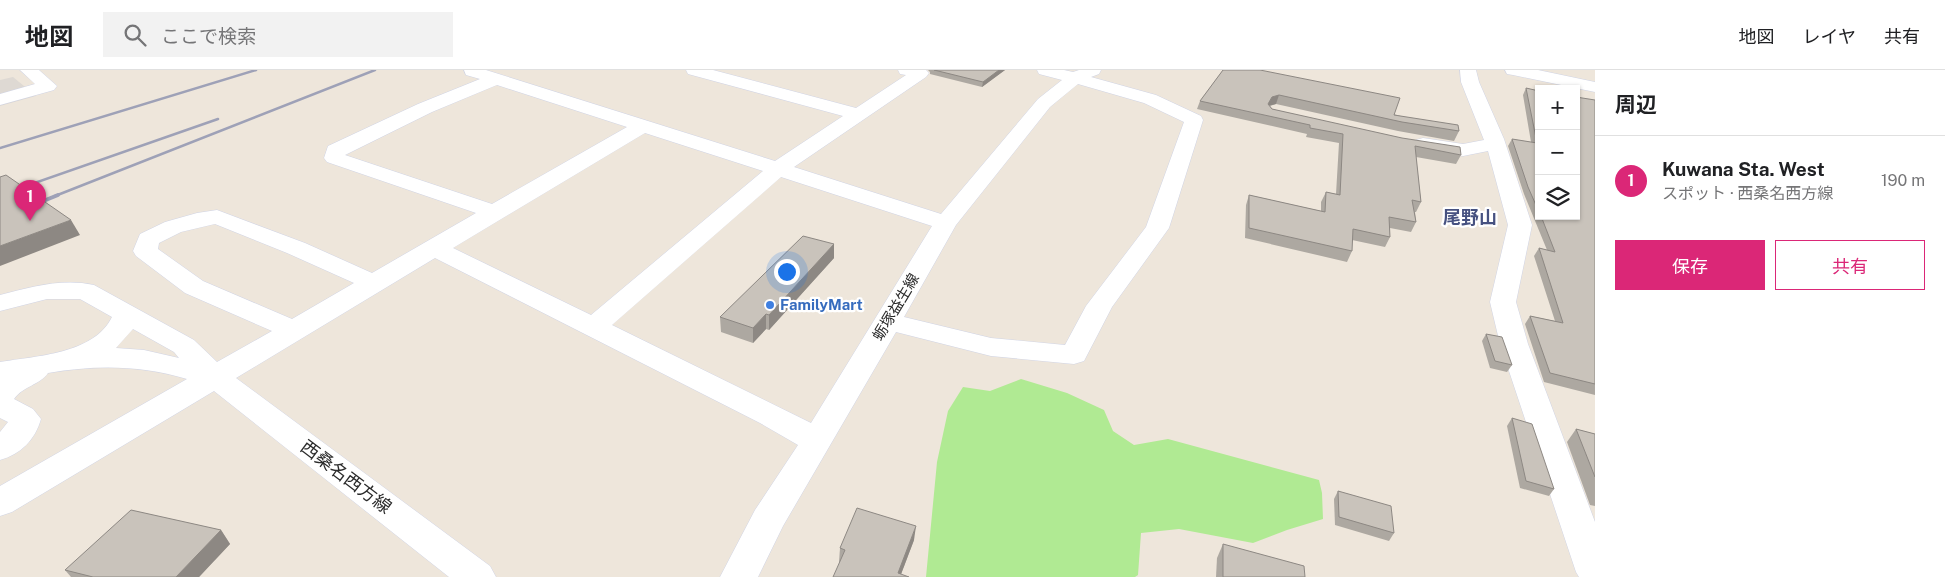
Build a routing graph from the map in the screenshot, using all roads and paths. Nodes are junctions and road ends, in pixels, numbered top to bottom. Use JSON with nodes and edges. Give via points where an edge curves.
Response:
{"nodes":[{"id":1,"x":53,"y":70,"type":"edge"},
{"id":2,"x":474,"y":70,"type":"edge"},
{"id":3,"x":694,"y":70,"type":"edge"},
{"id":4,"x":906,"y":70,"type":"edge"},
{"id":5,"x":1044,"y":70,"type":"edge"},
{"id":6,"x":1468,"y":70,"type":"edge"},
{"id":7,"x":1513,"y":70,"type":"edge"},
{"id":8,"x":1586,"y":70,"type":"edge"},
{"id":9,"x":32,"y":73,"type":"edge"},
{"id":10,"x":1084,"y":74,"type":"edge"},
{"id":11,"x":1595,"y":78,"type":"edge"},
{"id":12,"x":496,"y":79,"type":"junction"},
{"id":13,"x":1595,"y":87,"type":"edge"},
{"id":14,"x":0,"y":100,"type":"edge"},
{"id":15,"x":856,"y":114,"type":"junction"},
{"id":16,"x":642,"y":126,"type":"junction"},
{"id":17,"x":1407,"y":141,"type":"edge"},
{"id":18,"x":1495,"y":144,"type":"junction"},
{"id":19,"x":778,"y":169,"type":"junction"},
{"id":20,"x":494,"y":212,"type":"junction"},
{"id":21,"x":946,"y":223,"type":"junction"},
{"id":22,"x":434,"y":248,"type":"junction"},
{"id":23,"x":376,"y":284,"type":"junction"},
{"id":24,"x":0,"y":303,"type":"edge"},
{"id":25,"x":127,"y":315,"type":"junction"},
{"id":26,"x":887,"y":321,"type":"junction"},
{"id":27,"x":593,"y":326,"type":"junction"},
{"id":28,"x":296,"y":331,"type":"junction"},
{"id":29,"x":67,"y":361,"type":"junction"},
{"id":30,"x":0,"y":372,"type":"edge"},
{"id":31,"x":215,"y":377,"type":"junction"},
{"id":32,"x":0,"y":398,"type":"edge"},
{"id":33,"x":0,"y":404,"type":"edge"},
{"id":34,"x":817,"y":440,"type":"junction"},
{"id":35,"x":0,"y":448,"type":"edge"},
{"id":36,"x":0,"y":503,"type":"edge"},
{"id":37,"x":1584,"y":512,"type":"edge"},
{"id":38,"x":1595,"y":572,"type":"edge"},
{"id":39,"x":477,"y":577,"type":"edge"},
{"id":40,"x":739,"y":577,"type":"edge"}],
"edges":[{"from":1,"to":9,"type":"street"},
{"from":2,"to":12,"type":"street"},
{"from":3,"to":15,"type":"street"},
{"from":4,"to":15,"type":"street","via":[[920,73]]},
{"from":5,"to":10,"type":"street"},
{"from":6,"to":18,"type":"street"},
{"from":7,"to":13,"type":"street"},
{"from":8,"to":11,"type":"street"},
{"from":9,"to":14,"type":"street","via":[[48,86]]},
{"from":10,"to":21,"type":"street","name":"蛎塚益生線","via":[[1044,103]]},
{"from":10,"to":26,"type":"street","via":[[1150,98],[1194,120],[1157,228],[1099,306],[1074,355],[991,348]]},
{"from":12,"to":16,"type":"street"},
{"from":12,"to":20,"type":"street","via":[[335,150],[334,158]]},
{"from":15,"to":19,"type":"street"},
{"from":16,"to":19,"type":"street"},
{"from":16,"to":20,"type":"street"},
{"from":17,"to":18,"type":"street","via":[[1464,150]]},
{"from":18,"to":37,"type":"street","via":[[1520,225],[1504,302],[1514,344]]},
{"from":19,"to":21,"type":"street"},
{"from":19,"to":27,"type":"street"},
{"from":20,"to":22,"type":"street"},
{"from":21,"to":26,"type":"street","name":"蛎塚益生線"},
{"from":22,"to":23,"type":"street"},
{"from":22,"to":27,"type":"street"},
{"from":23,"to":28,"type":"street"},
{"from":23,"to":28,"type":"street","via":[[217,217],[173,227],[148,239],[145,251],[194,287]]},
{"from":24,"to":25,"type":"street","via":[[46,291],[84,290]]},
{"from":25,"to":29,"type":"street","via":[[113,337]]},
{"from":25,"to":31,"type":"street","via":[[184,346]]},
{"from":26,"to":34,"type":"street","name":"蛎塚益生線"},
{"from":27,"to":34,"type":"street"},
{"from":28,"to":31,"type":"street"},
{"from":29,"to":30,"type":"street"},
{"from":29,"to":31,"type":"street","via":[[133,358]]},
{"from":29,"to":32,"type":"street","via":[[11,384]]},
{"from":31,"to":36,"type":"street"},
{"from":31,"to":39,"type":"street","name":"西桑名西方線"},
{"from":33,"to":35,"type":"street","via":[[25,419],[22,430]]},
{"from":34,"to":40,"type":"street","name":"蛎塚益生線","via":[[768,520]]},
{"from":37,"to":38,"type":"street"}]}
